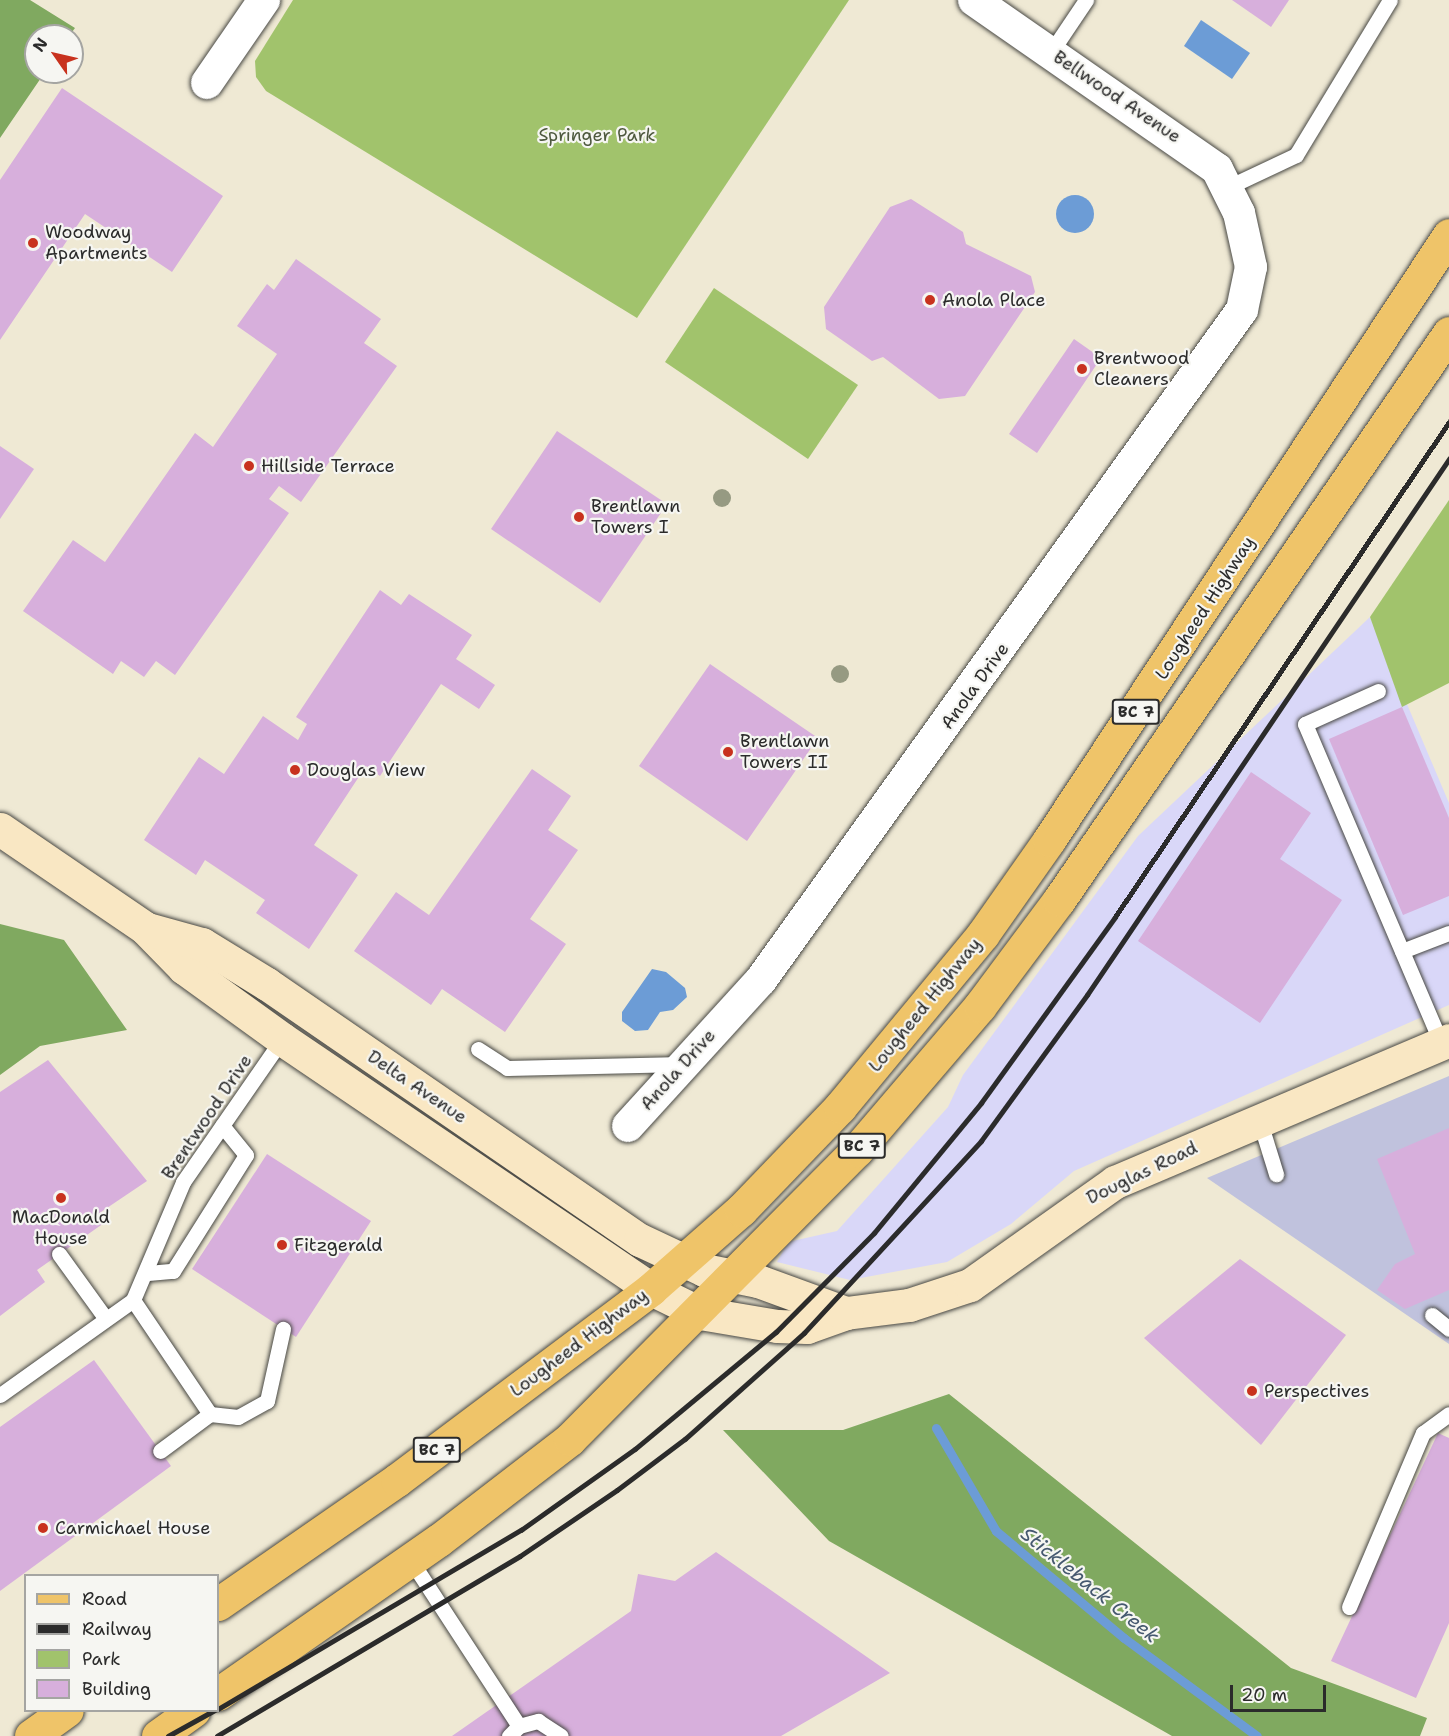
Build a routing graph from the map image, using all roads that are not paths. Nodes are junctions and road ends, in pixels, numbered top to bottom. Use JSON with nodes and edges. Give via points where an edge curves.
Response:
{"nodes":[{"id":1,"x":264,"y":0,"type":"edge"},
{"id":2,"x":974,"y":0,"type":"edge"},
{"id":3,"x":1086,"y":0,"type":"edge"},
{"id":4,"x":1390,"y":0,"type":"edge"},
{"id":5,"x":1051,"y":52,"type":"junction"},
{"id":6,"x":207,"y":82,"type":"dead end"},
{"id":7,"x":1233,"y":200,"type":"junction"},
{"id":8,"x":1449,"y":235,"type":"edge"},
{"id":9,"x":1449,"y":333,"type":"edge"},
{"id":10,"x":1378,"y":691,"type":"dead end"},
{"id":11,"x":0,"y":829,"type":"edge"},
{"id":12,"x":145,"y":928,"type":"junction"},
{"id":13,"x":1449,"y":933,"type":"edge"},
{"id":14,"x":1402,"y":951,"type":"junction"},
{"id":15,"x":282,"y":1039,"type":"junction"},
{"id":16,"x":1445,"y":1042,"type":"edge"},
{"id":17,"x":478,"y":1048,"type":"dead end"},
{"id":18,"x":683,"y":1064,"type":"junction"},
{"id":19,"x":1258,"y":1119,"type":"junction"},
{"id":20,"x":222,"y":1125,"type":"junction"},
{"id":21,"x":628,"y":1126,"type":"dead end"},
{"id":22,"x":1276,"y":1174,"type":"dead end"},
{"id":23,"x":59,"y":1254,"type":"dead end"},
{"id":24,"x":681,"y":1262,"type":"junction"},
{"id":25,"x":148,"y":1273,"type":"junction"},
{"id":26,"x":734,"y":1277,"type":"junction"},
{"id":27,"x":651,"y":1289,"type":"junction"},
{"id":28,"x":133,"y":1300,"type":"junction"},
{"id":29,"x":700,"y":1313,"type":"junction"},
{"id":30,"x":846,"y":1313,"type":"junction"},
{"id":31,"x":1432,"y":1315,"type":"dead end"},
{"id":32,"x":106,"y":1319,"type":"junction"},
{"id":33,"x":283,"y":1329,"type":"dead end"},
{"id":34,"x":1449,"y":1329,"type":"edge"},
{"id":35,"x":0,"y":1395,"type":"edge"},
{"id":36,"x":210,"y":1414,"type":"junction"},
{"id":37,"x":1449,"y":1414,"type":"edge"},
{"id":38,"x":160,"y":1451,"type":"dead end"},
{"id":39,"x":410,"y":1559,"type":"junction"},
{"id":40,"x":219,"y":1603,"type":"edge"},
{"id":41,"x":1349,"y":1607,"type":"dead end"},
{"id":42,"x":219,"y":1693,"type":"edge"},
{"id":43,"x":64,"y":1712,"type":"edge"},
{"id":44,"x":191,"y":1712,"type":"edge"},
{"id":45,"x":514,"y":1731,"type":"edge"},
{"id":46,"x":31,"y":1736,"type":"edge"},
{"id":47,"x":158,"y":1736,"type":"edge"},
{"id":48,"x":561,"y":1736,"type":"edge"}],
"edges":[{"from":1,"to":6,"type":"street"},
{"from":2,"to":5,"type":"street","name":"Bellwood Avenue"},
{"from":3,"to":5,"type":"lane"},
{"from":4,"to":7,"type":"lane","via":[[1296,154]]},
{"from":5,"to":7,"type":"street","name":"Bellwood Avenue","via":[[1179,138],[1217,169]]},
{"from":7,"to":18,"type":"street","name":"Anola Drive","via":[[1251,267],[1242,310],[761,980]]},
{"from":8,"to":24,"type":"main road","name":"Lougheed Highway","number":"BC 7","via":[[1185,639],[983,934],[840,1107],[741,1210]]},
{"from":9,"to":26,"type":"main road","number":"BC 7","via":[[980,1006],[857,1150]]},
{"from":10,"to":14,"type":"lane","via":[[1305,724]]},
{"from":11,"to":12,"type":"street","name":"Delta Avenue"},
{"from":12,"to":15,"type":"street","name":"Delta Avenue","via":[[184,968]]},
{"from":12,"to":24,"type":"street","name":"Delta Avenue","via":[[202,944],[267,984],[640,1240]]},
{"from":13,"to":14,"type":"lane"},
{"from":14,"to":16,"type":"lane"},
{"from":15,"to":20,"type":"lane","name":"Brentwood Drive"},
{"from":15,"to":27,"type":"street","name":"Delta Avenue"},
{"from":16,"to":19,"type":"street","name":"Douglas Road"},
{"from":17,"to":18,"type":"lane","via":[[507,1068]]},
{"from":18,"to":21,"type":"street","name":"Anola Drive"},
{"from":19,"to":22,"type":"lane"},
{"from":19,"to":30,"type":"street","name":"Douglas Road","via":[[1115,1182],[970,1285],[909,1305]]},
{"from":20,"to":25,"type":"lane","name":"Brentwood Drive","via":[[183,1182]]},
{"from":20,"to":25,"type":"lane","via":[[246,1155],[173,1271]]},
{"from":23,"to":32,"type":"lane"},
{"from":24,"to":26,"type":"street","name":"Douglas Road"},
{"from":24,"to":27,"type":"main road","name":"Lougheed Highway","number":"BC 7"},
{"from":25,"to":28,"type":"lane","name":"Brentwood Drive"},
{"from":26,"to":29,"type":"main road","number":"BC 7"},
{"from":26,"to":30,"type":"street","name":"Douglas Road"},
{"from":27,"to":29,"type":"street","name":"Douglas Road"},
{"from":27,"to":40,"type":"main road","name":"Lougheed Highway","number":"BC 7","via":[[397,1480]]},
{"from":28,"to":32,"type":"lane","name":"Brentwood Drive"},
{"from":28,"to":36,"type":"lane"},
{"from":29,"to":30,"type":"street","name":"Douglas Road","via":[[807,1327]]},
{"from":29,"to":39,"type":"main road","number":"BC 7","via":[[583,1428]]},
{"from":31,"to":34,"type":"lane"},
{"from":32,"to":35,"type":"lane","name":"Brentwood Drive"},
{"from":33,"to":36,"type":"lane","via":[[267,1401],[238,1417]]},
{"from":36,"to":38,"type":"lane"},
{"from":37,"to":41,"type":"lane","via":[[1423,1433]]},
{"from":39,"to":42,"type":"main road","number":"BC 7"},
{"from":39,"to":45,"type":"lane"},
{"from":43,"to":46,"type":"main road"},
{"from":44,"to":47,"type":"main road"},
{"from":45,"to":48,"type":"lane","via":[[538,1721]]}]}
